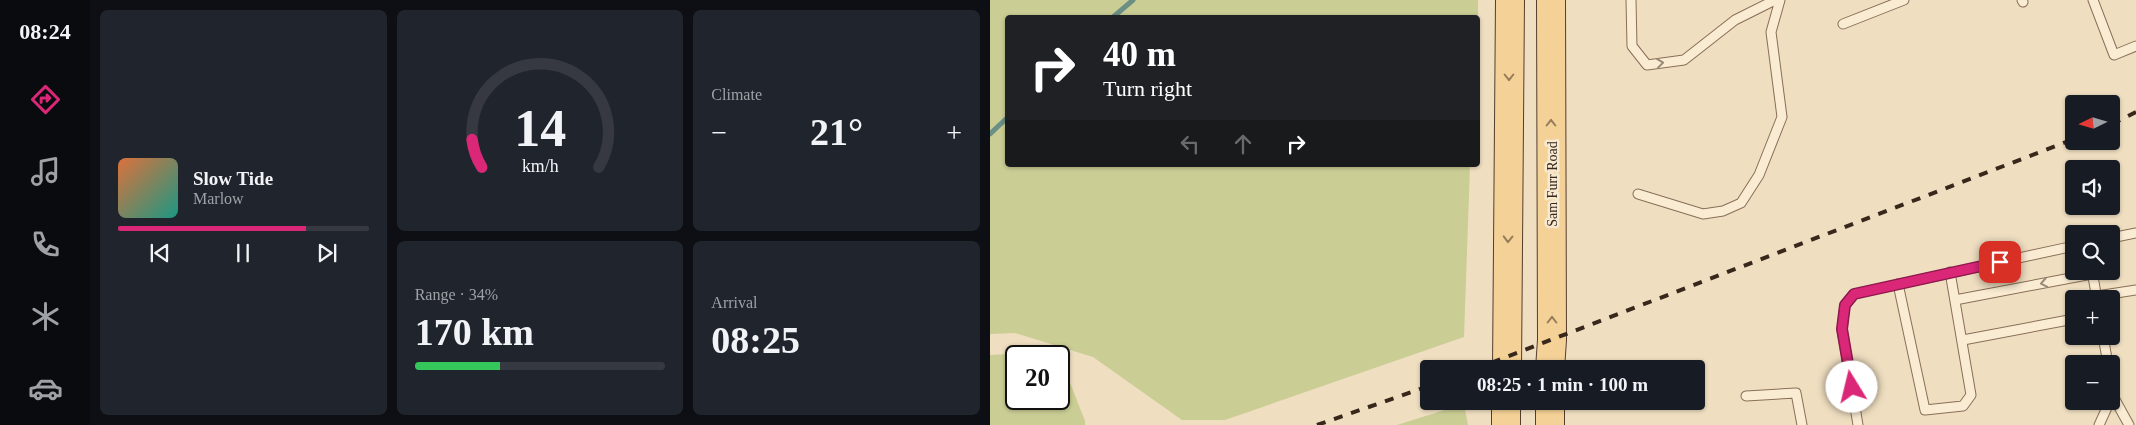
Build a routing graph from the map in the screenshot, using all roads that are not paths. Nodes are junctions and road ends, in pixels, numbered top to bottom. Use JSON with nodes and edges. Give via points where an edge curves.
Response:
{"nodes":[{"id":1,"x":1510,"y":0,"type":"edge"},
{"id":2,"x":1551,"y":0,"type":"edge"},
{"id":3,"x":1631,"y":0,"type":"edge"},
{"id":4,"x":1775,"y":0,"type":"edge"},
{"id":5,"x":1780,"y":0,"type":"edge"},
{"id":6,"x":1904,"y":0,"type":"edge"},
{"id":7,"x":2093,"y":0,"type":"edge"},
{"id":8,"x":1890,"y":3,"type":"edge"},
{"id":9,"x":1843,"y":24,"type":"dead end"},
{"id":10,"x":2136,"y":46,"type":"edge"},
{"id":11,"x":1638,"y":194,"type":"dead end"},
{"id":12,"x":2136,"y":233,"type":"edge"},
{"id":13,"x":2120,"y":236,"type":"edge"},
{"id":14,"x":2065,"y":248,"type":"edge"},
{"id":15,"x":1950,"y":272,"type":"junction"},
{"id":16,"x":2065,"y":278,"type":"edge"},
{"id":17,"x":1898,"y":284,"type":"junction"},
{"id":18,"x":2136,"y":290,"type":"edge"},
{"id":19,"x":2120,"y":293,"type":"edge"},
{"id":20,"x":1955,"y":300,"type":"junction"},
{"id":21,"x":2065,"y":321,"type":"edge"},
{"id":22,"x":1963,"y":340,"type":"junction"},
{"id":23,"x":1507,"y":360,"type":"edge"},
{"id":24,"x":1551,"y":360,"type":"edge"},
{"id":25,"x":1746,"y":396,"type":"dead end"},
{"id":26,"x":1506,"y":410,"type":"edge"},
{"id":27,"x":1550,"y":410,"type":"edge"},
{"id":28,"x":2105,"y":410,"type":"edge"},
{"id":29,"x":2120,"y":410,"type":"edge"},
{"id":30,"x":1506,"y":425,"type":"edge"},
{"id":31,"x":1550,"y":425,"type":"edge"},
{"id":32,"x":1802,"y":425,"type":"edge"},
{"id":33,"x":1858,"y":425,"type":"edge"},
{"id":34,"x":2099,"y":425,"type":"edge"},
{"id":35,"x":2129,"y":425,"type":"edge"}],
"edges":[{"from":1,"to":23,"type":"main road","one_way":true},
{"from":24,"to":2,"type":"main road","name":"Sam Furr Road","one_way":true},
{"from":3,"to":4,"type":"lane","one_way":true,"via":[[1632,46],[1647,65],[1684,60],[1735,20]]},
{"from":5,"to":11,"type":"lane","via":[[1770,32],[1782,117],[1759,176],[1741,203],[1723,211],[1703,214]]},
{"from":6,"to":8,"type":"lane"},
{"from":7,"to":10,"type":"lane","via":[[2114,55]]},
{"from":8,"to":9,"type":"lane"},
{"from":12,"to":13,"type":"lane"},
{"from":14,"to":15,"type":"lane"},
{"from":15,"to":17,"type":"lane"},
{"from":15,"to":20,"type":"lane"},
{"from":16,"to":20,"type":"lane","one_way":true},
{"from":17,"to":22,"type":"lane","via":[[1925,410],[1963,406],[1968,401]]},
{"from":17,"to":33,"type":"lane","via":[[1854,294],[1845,305],[1842,329]]},
{"from":18,"to":19,"type":"lane"},
{"from":20,"to":22,"type":"lane"},
{"from":21,"to":22,"type":"lane"},
{"from":25,"to":32,"type":"lane","via":[[1796,393]]},
{"from":26,"to":30,"type":"main road"},
{"from":27,"to":31,"type":"main road"},
{"from":28,"to":34,"type":"lane"},
{"from":29,"to":35,"type":"lane"}]}
